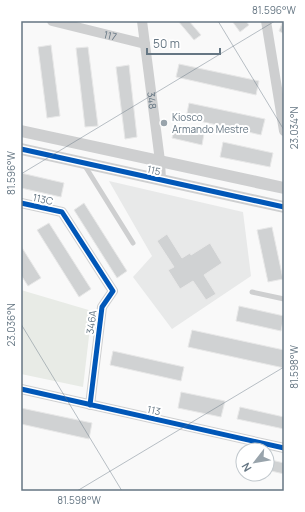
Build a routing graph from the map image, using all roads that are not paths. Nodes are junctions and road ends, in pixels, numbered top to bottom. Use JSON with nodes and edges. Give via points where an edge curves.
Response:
{"nodes":[{"id":1,"x":52,"y":21,"type":"edge"},
{"id":2,"x":142,"y":21,"type":"edge"},
{"id":3,"x":266,"y":21,"type":"edge"},
{"id":4,"x":145,"y":44,"type":"junction"},
{"id":5,"x":21,"y":131,"type":"edge"},
{"id":6,"x":284,"y":131,"type":"edge"},
{"id":7,"x":21,"y":149,"type":"edge"},
{"id":8,"x":160,"y":161,"type":"junction"},
{"id":9,"x":83,"y":163,"type":"junction"},
{"id":10,"x":161,"y":180,"type":"junction"},
{"id":11,"x":284,"y":188,"type":"edge"},
{"id":12,"x":21,"y":203,"type":"edge"},
{"id":13,"x":284,"y":207,"type":"edge"},
{"id":14,"x":62,"y":212,"type":"joint"},
{"id":15,"x":133,"y":243,"type":"dead end"},
{"id":16,"x":252,"y":292,"type":"dead end"},
{"id":17,"x":284,"y":299,"type":"edge"},
{"id":18,"x":21,"y":389,"type":"edge"},
{"id":19,"x":90,"y":405,"type":"junction"},
{"id":20,"x":284,"y":448,"type":"edge"}],
"edges":[{"from":1,"to":4,"type":"street","name":"117"},
{"from":2,"to":4,"type":"street","name":"348"},
{"from":3,"to":6,"type":"street"},
{"from":4,"to":8,"type":"street","name":"348"},
{"from":5,"to":8,"type":"street","name":"115"},
{"from":7,"to":9,"type":"street","name":"115"},
{"from":8,"to":10,"type":"street","name":"348"},
{"from":8,"to":11,"type":"street","name":"115"},
{"from":9,"to":10,"type":"street","name":"115"},
{"from":9,"to":15,"type":"lane"},
{"from":10,"to":13,"type":"street","name":"115"},
{"from":12,"to":14,"type":"street","name":"113C"},
{"from":14,"to":19,"type":"street","name":"346A","via":[[113,291],[102,307]]},
{"from":16,"to":17,"type":"lane"},
{"from":18,"to":19,"type":"street","name":"113"},
{"from":19,"to":20,"type":"street","name":"113"}]}
